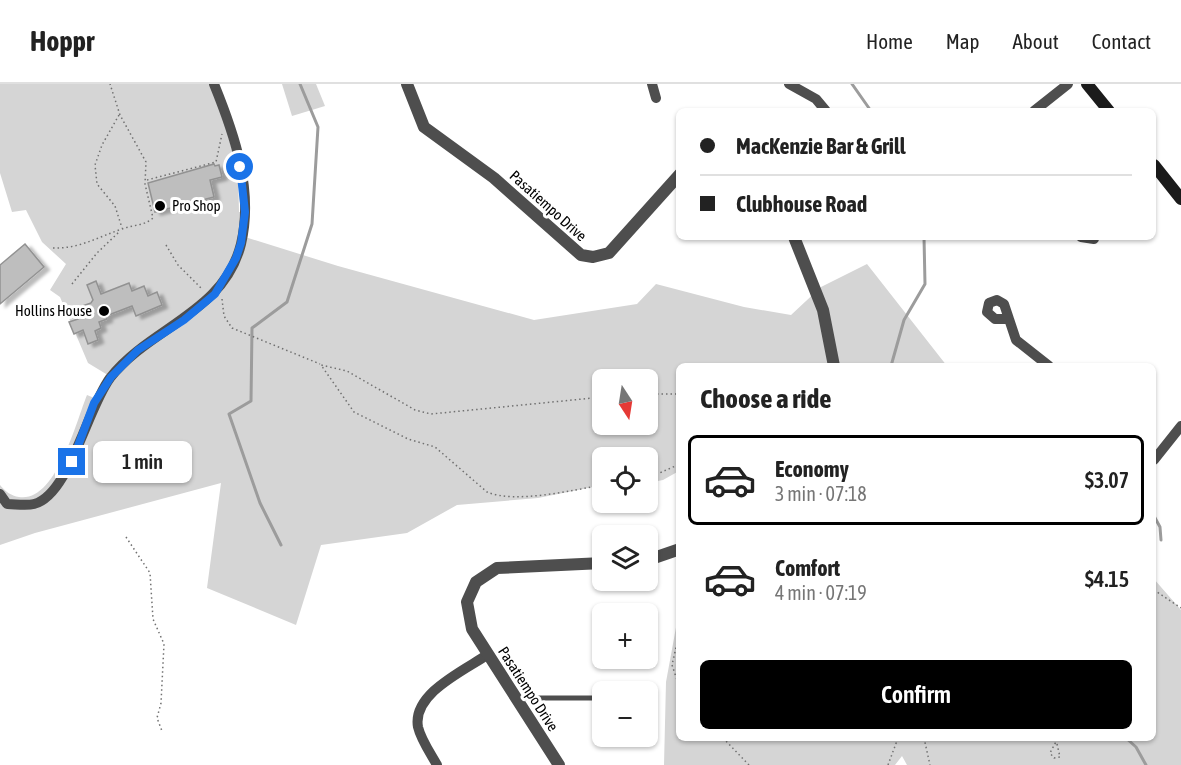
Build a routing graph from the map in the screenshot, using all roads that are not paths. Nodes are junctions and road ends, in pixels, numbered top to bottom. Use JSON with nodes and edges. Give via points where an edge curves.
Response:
{"nodes":[{"id":1,"x":214,"y":84,"type":"edge"},
{"id":2,"x":406,"y":84,"type":"edge"},
{"id":3,"x":652,"y":84,"type":"edge"},
{"id":4,"x":789,"y":84,"type":"edge"},
{"id":5,"x":1068,"y":84,"type":"edge"},
{"id":6,"x":1087,"y":84,"type":"edge"},
{"id":7,"x":656,"y":98,"type":"dead end"},
{"id":8,"x":824,"y":108,"type":"edge"},
{"id":9,"x":1038,"y":108,"type":"edge"},
{"id":10,"x":1107,"y":108,"type":"edge"},
{"id":11,"x":1156,"y":168,"type":"edge"},
{"id":12,"x":676,"y":178,"type":"edge"},
{"id":13,"x":1181,"y":199,"type":"edge"},
{"id":14,"x":795,"y":240,"type":"edge"},
{"id":15,"x":1009,"y":319,"type":"dead end"},
{"id":16,"x":833,"y":363,"type":"edge"},
{"id":17,"x":1045,"y":363,"type":"edge"},
{"id":18,"x":1181,"y":426,"type":"edge"},
{"id":19,"x":1156,"y":457,"type":"edge"},
{"id":20,"x":0,"y":494,"type":"edge"},
{"id":21,"x":676,"y":550,"type":"edge"},
{"id":22,"x":658,"y":557,"type":"edge"},
{"id":23,"x":592,"y":564,"type":"edge"},
{"id":24,"x":487,"y":655,"type":"junction"},
{"id":25,"x":516,"y":698,"type":"junction"},
{"id":26,"x":592,"y":698,"type":"edge"},
{"id":27,"x":437,"y":765,"type":"edge"},
{"id":28,"x":559,"y":765,"type":"edge"}],
"edges":[{"from":1,"to":20,"type":"street","via":[[232,128],[244,186],[245,212],[236,258],[215,294],[138,350],[111,377],[94,403],[72,462],[51,495],[34,504],[7,504]]},
{"from":2,"to":12,"type":"street","name":"Pasatiempo Drive","via":[[424,127],[494,178],[581,255],[609,253]]},
{"from":3,"to":7,"type":"street"},
{"from":4,"to":8,"type":"street","via":[[816,99]]},
{"from":5,"to":9,"type":"street"},
{"from":6,"to":10,"type":"main road"},
{"from":11,"to":13,"type":"main road"},
{"from":14,"to":16,"type":"street","via":[[823,310]]},
{"from":15,"to":17,"type":"street","via":[[1016,340]]},
{"from":18,"to":19,"type":"street"},
{"from":21,"to":22,"type":"street"},
{"from":23,"to":24,"type":"street","name":"Pasatiempo Drive","via":[[497,568],[476,582],[467,602],[472,629]]},
{"from":24,"to":25,"type":"street","name":"Pasatiempo Drive"},
{"from":24,"to":27,"type":"street","via":[[425,697],[417,713],[418,729]]},
{"from":25,"to":26,"type":"lane"},
{"from":25,"to":28,"type":"street","name":"Pasatiempo Drive"}]}
